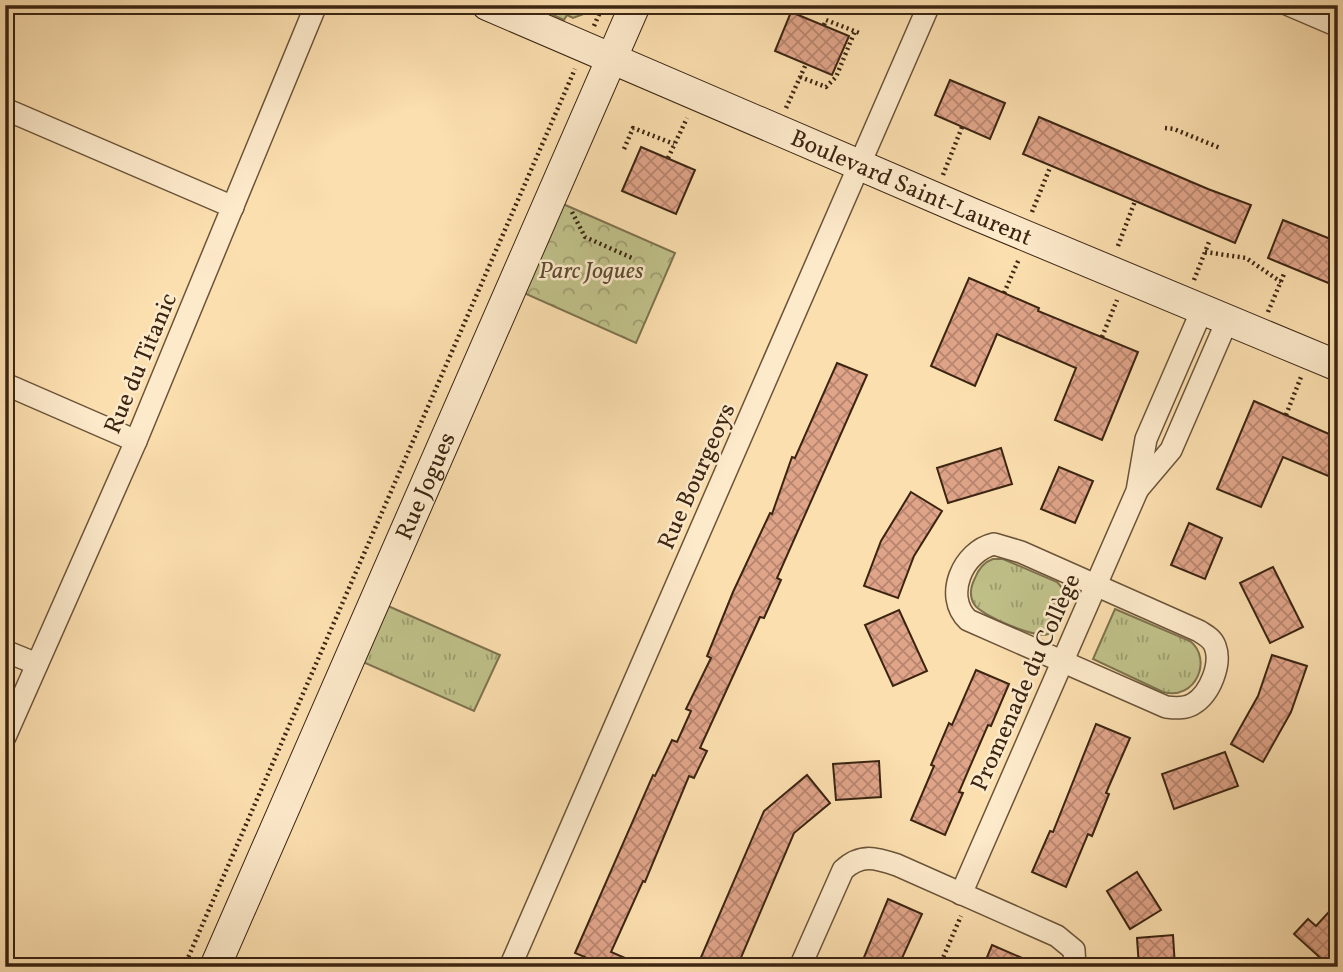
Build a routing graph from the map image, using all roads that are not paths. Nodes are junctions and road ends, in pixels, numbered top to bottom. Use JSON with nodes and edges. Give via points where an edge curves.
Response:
{"nodes":[{"id":1,"x":316,"y":5,"type":"edge"},
{"id":2,"x":487,"y":5,"type":"edge"},
{"id":3,"x":635,"y":5,"type":"edge"},
{"id":4,"x":929,"y":5,"type":"edge"},
{"id":5,"x":1289,"y":5,"type":"edge"},
{"id":6,"x":1338,"y":26,"type":"edge"},
{"id":7,"x":612,"y":59,"type":"junction"},
{"id":8,"x":5,"y":109,"type":"edge"},
{"id":9,"x":860,"y":165,"type":"junction"},
{"id":10,"x":233,"y":207,"type":"junction"},
{"id":11,"x":1214,"y":316,"type":"junction"},
{"id":12,"x":1338,"y":366,"type":"edge"},
{"id":13,"x":5,"y":384,"type":"edge"},
{"id":14,"x":136,"y":441,"type":"junction"},
{"id":15,"x":1096,"y":584,"type":"junction"},
{"id":16,"x":5,"y":651,"type":"edge"},
{"id":17,"x":1062,"y":662,"type":"junction"},
{"id":18,"x":37,"y":664,"type":"junction"},
{"id":19,"x":5,"y":737,"type":"edge"},
{"id":20,"x":962,"y":902,"type":"junction"},
{"id":21,"x":215,"y":967,"type":"edge"},
{"id":22,"x":510,"y":967,"type":"edge"},
{"id":23,"x":800,"y":967,"type":"edge"},
{"id":24,"x":1075,"y":967,"type":"edge"}],
"edges":[{"from":1,"to":10,"type":"street","name":"Rue du Titanic"},
{"from":2,"to":7,"type":"street","name":"Boulevard Saint-Laurent"},
{"from":3,"to":7,"type":"street","name":"Rue Jogues"},
{"from":4,"to":9,"type":"street","name":"Rue Bourgeoys"},
{"from":5,"to":6,"type":"street"},
{"from":7,"to":9,"type":"street","name":"Boulevard Saint-Laurent"},
{"from":7,"to":21,"type":"street","name":"Rue Jogues"},
{"from":8,"to":10,"type":"street"},
{"from":9,"to":11,"type":"street","name":"Boulevard Saint-Laurent"},
{"from":9,"to":22,"type":"street","name":"Rue Bourgeoys"},
{"from":10,"to":14,"type":"street","name":"Rue du Titanic"},
{"from":11,"to":12,"type":"street","name":"Boulevard Saint-Laurent"},
{"from":11,"to":15,"type":"street","name":"Promenade du Collège","via":[[1171,450],[1137,491]]},
{"from":13,"to":14,"type":"street"},
{"from":14,"to":18,"type":"street","name":"Rue du Titanic"},
{"from":15,"to":17,"type":"street","name":"Promenade du Collège"},
{"from":15,"to":17,"type":"street","via":[[994,544],[966,564],[956,593],[961,614]]},
{"from":15,"to":17,"type":"street","via":[[1210,638],[1217,657],[1211,682],[1195,703],[1166,707]]},
{"from":16,"to":18,"type":"street"},
{"from":17,"to":20,"type":"street","name":"Promenade du Collège"},
{"from":18,"to":19,"type":"street","name":"Rue du Titanic"},
{"from":20,"to":23,"type":"street","via":[[882,860],[859,859],[839,878]]},
{"from":20,"to":24,"type":"street","via":[[1068,943],[1074,950]]}]}
